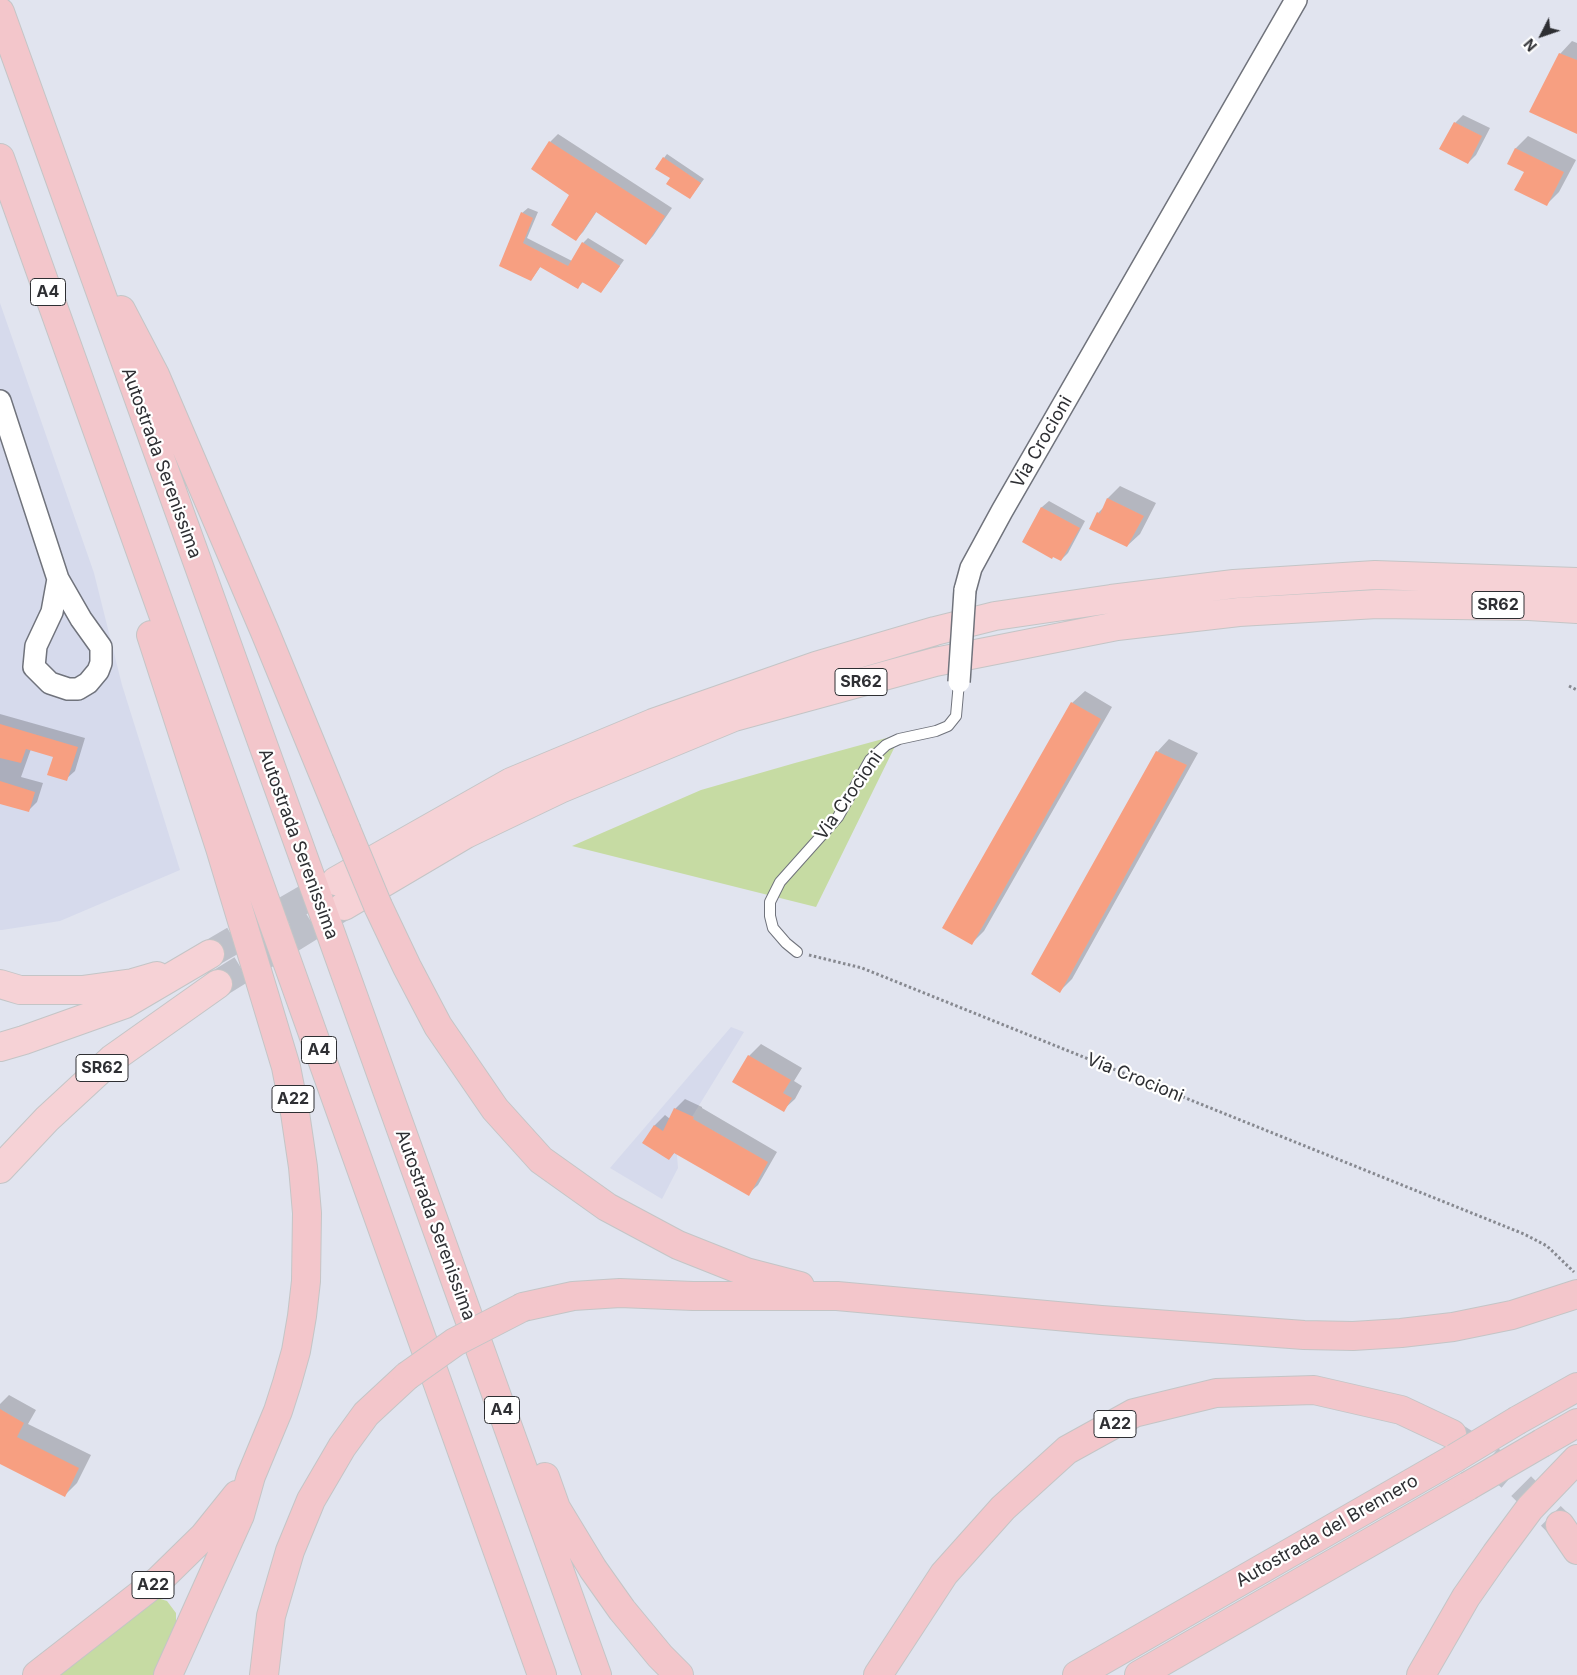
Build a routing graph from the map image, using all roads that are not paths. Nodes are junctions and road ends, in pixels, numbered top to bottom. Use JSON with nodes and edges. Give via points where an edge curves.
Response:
{"nodes":[{"id":1,"x":1296,"y":0,"type":"edge"},
{"id":2,"x":0,"y":12,"type":"edge"},
{"id":3,"x":0,"y":158,"type":"edge"},
{"id":4,"x":71,"y":211,"type":"junction"},
{"id":5,"x":0,"y":401,"type":"edge"},
{"id":6,"x":3,"y":423,"type":"edge"},
{"id":7,"x":96,"y":426,"type":"junction"},
{"id":8,"x":58,"y":579,"type":"junction"},
{"id":9,"x":1577,"y":582,"type":"edge"},
{"id":10,"x":1577,"y":609,"type":"edge"},
{"id":11,"x":959,"y":682,"type":"joint"},
{"id":12,"x":797,"y":952,"type":"road end"},
{"id":13,"x":0,"y":984,"type":"edge"},
{"id":14,"x":218,"y":984,"type":"tunnel mouth"},
{"id":15,"x":264,"y":989,"type":"joint"},
{"id":16,"x":0,"y":1047,"type":"edge"},
{"id":17,"x":407,"y":1146,"type":"junction"},
{"id":18,"x":0,"y":1168,"type":"edge"},
{"id":19,"x":1577,"y":1294,"type":"edge"},
{"id":20,"x":838,"y":1296,"type":"junction"},
{"id":21,"x":1577,"y":1387,"type":"edge"},
{"id":22,"x":1577,"y":1423,"type":"edge"},
{"id":23,"x":1453,"y":1446,"type":"junction"},
{"id":24,"x":1575,"y":1461,"type":"edge"},
{"id":25,"x":251,"y":1476,"type":"junction"},
{"id":26,"x":1560,"y":1525,"type":"tunnel mouth"},
{"id":27,"x":1577,"y":1550,"type":"edge"},
{"id":28,"x":37,"y":1675,"type":"edge"},
{"id":29,"x":168,"y":1675,"type":"edge"},
{"id":30,"x":264,"y":1675,"type":"edge"},
{"id":31,"x":542,"y":1675,"type":"edge"},
{"id":32,"x":596,"y":1675,"type":"edge"},
{"id":33,"x":679,"y":1675,"type":"edge"},
{"id":34,"x":878,"y":1675,"type":"edge"},
{"id":35,"x":1077,"y":1675,"type":"edge"},
{"id":36,"x":1139,"y":1675,"type":"edge"},
{"id":37,"x":1421,"y":1675,"type":"edge"}],
"edges":[{"from":1,"to":11,"type":"street","name":"Via Crocioni","bridge":true,"via":[[971,568],[965,590]]},
{"from":2,"to":4,"type":"highway","name":"Autostrada Serenissima","number":"A4"},
{"from":3,"to":7,"type":"highway","number":"A4"},
{"from":4,"to":17,"type":"highway","name":"Autostrada Serenissima","number":"A4"},
{"from":4,"to":20,"type":"highway","bridge":true,"via":[[155,376],[266,632],[378,906],[438,1026],[495,1109],[541,1160],[607,1207],[678,1245],[746,1272]]},
{"from":5,"to":6,"type":"street"},
{"from":6,"to":8,"type":"street"},
{"from":7,"to":15,"type":"highway","number":"A4","via":[[125,555]]},
{"from":7,"to":31,"type":"highway","number":"A4"},
{"from":8,"to":8,"type":"street","via":[[52,612],[36,646],[34,668],[50,683],[78,689],[98,672],[101,647]]},
{"from":9,"to":10,"type":"highway","number":"SR62","via":[[1374,575],[1234,584],[995,616],[934,631],[816,666],[653,722],[511,782],[340,893],[560,789],[734,717],[935,662],[1117,626],[1239,612],[1376,604]]},
{"from":11,"to":12,"type":"lane","name":"Via Crocioni","via":[[956,716],[948,726],[886,745],[870,760],[838,817],[780,882],[770,902],[770,916],[773,928]]},
{"from":13,"to":16,"type":"highway","via":[[20,990],[82,990],[133,983],[199,961],[125,1004]]},
{"from":14,"to":18,"type":"highway","number":"SR62","via":[[112,1059]]},
{"from":15,"to":25,"type":"highway","number":"A22","via":[[286,1067],[303,1167],[307,1213],[306,1281],[290,1375]]},
{"from":17,"to":32,"type":"highway","name":"Autostrada Serenissima","number":"A4"},
{"from":17,"to":33,"type":"highway","via":[[482,1309],[556,1508],[622,1610]]},
{"from":19,"to":20,"type":"highway","via":[[1512,1315],[1453,1328],[1353,1336],[1101,1320]]},
{"from":20,"to":30,"type":"highway","bridge":true,"via":[[620,1293],[573,1296],[523,1307],[455,1342],[407,1376],[366,1414],[310,1500],[290,1550],[271,1616]]},
{"from":21,"to":23,"type":"highway","name":"Autostrada del Brennero","bridge":true,"via":[[1518,1420]]},
{"from":22,"to":36,"type":"highway","name":"Autostrada del Brennero","bridge":true},
{"from":23,"to":34,"type":"highway","number":"A22","via":[[1401,1410],[1314,1390],[1216,1393],[1134,1413],[1067,1450],[1003,1508],[944,1574]]},
{"from":23,"to":35,"type":"highway","name":"Autostrada del Brennero"},
{"from":24,"to":37,"type":"highway","via":[[1530,1508],[1466,1597]]},
{"from":25,"to":28,"type":"highway","number":"A22","via":[[222,1516],[185,1556],[136,1599]]},
{"from":25,"to":29,"type":"highway","number":"A22","via":[[240,1515]]},
{"from":26,"to":27,"type":"highway"}]}
